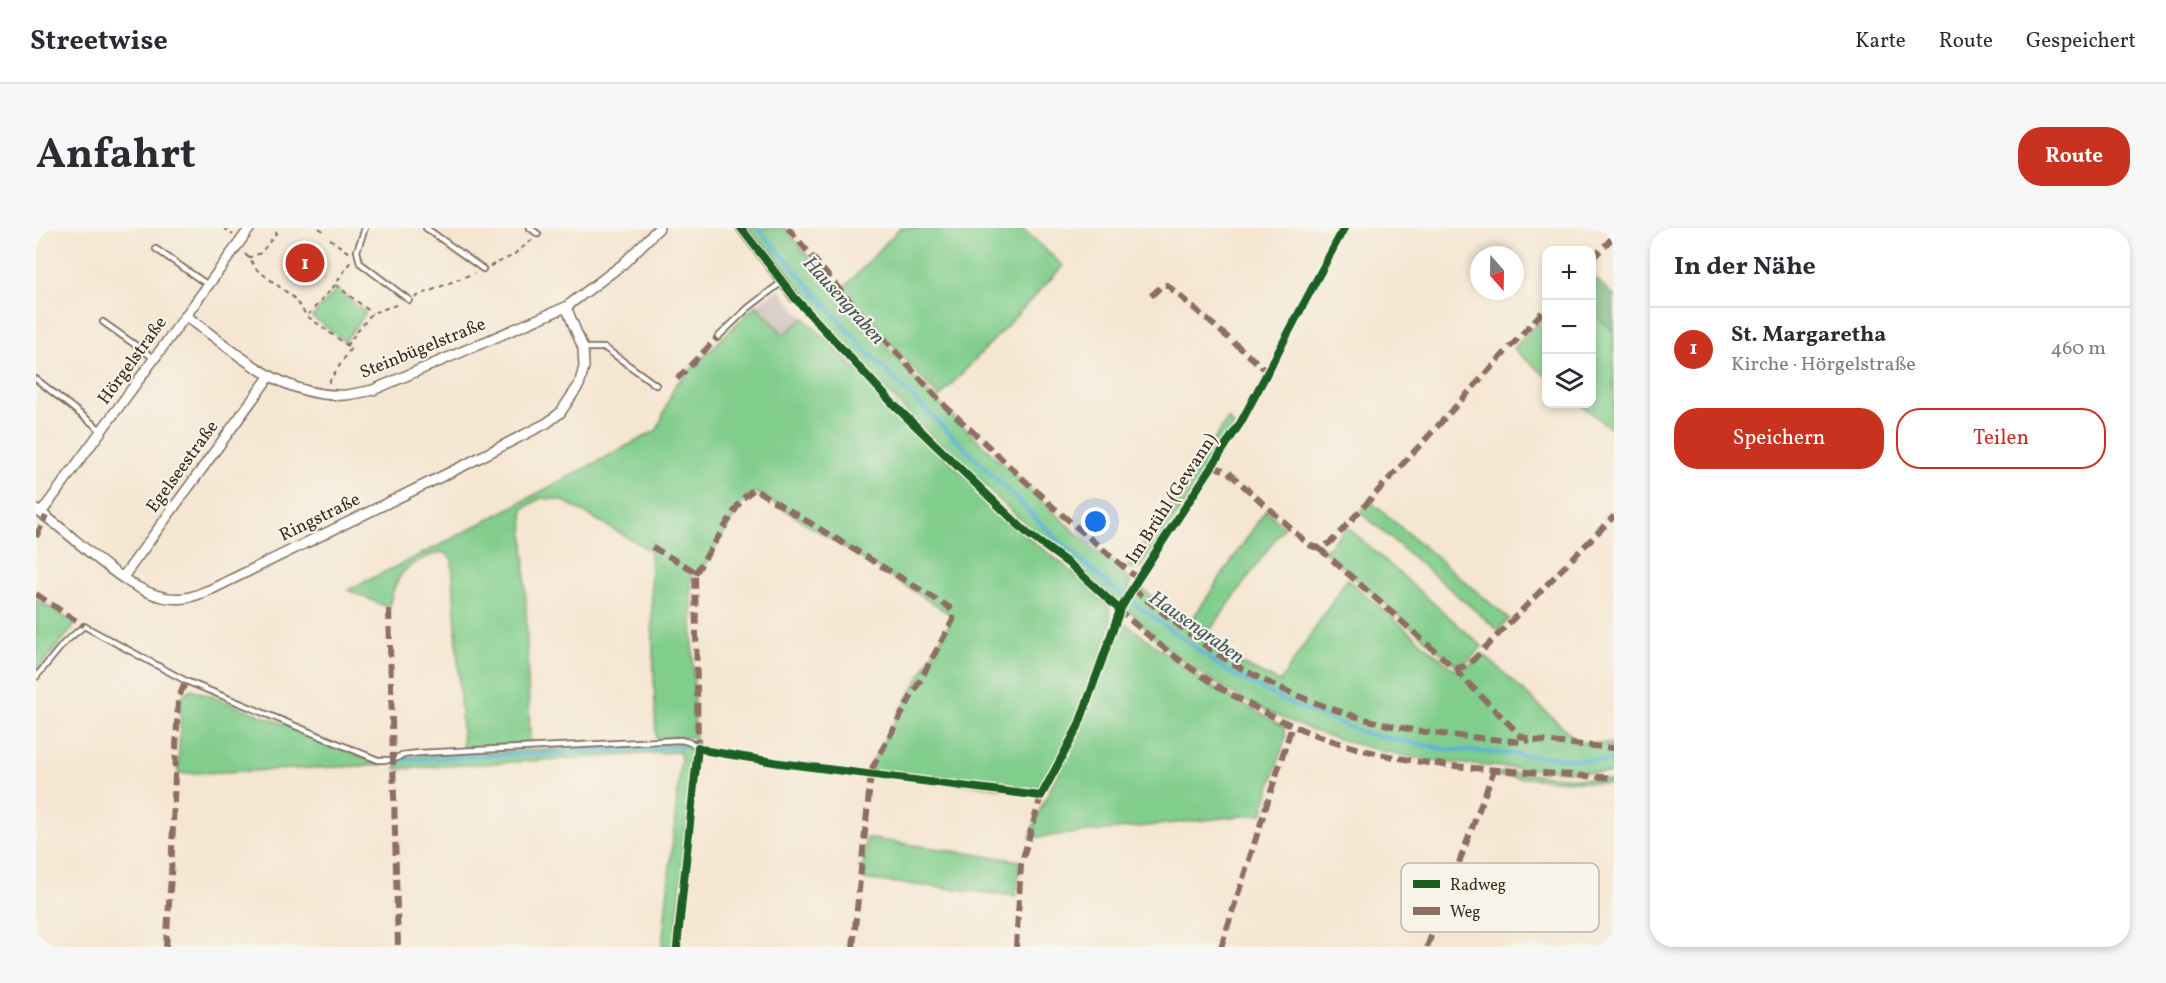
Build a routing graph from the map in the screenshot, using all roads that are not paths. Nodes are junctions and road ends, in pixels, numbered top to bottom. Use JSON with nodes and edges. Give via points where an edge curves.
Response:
{"nodes":[{"id":1,"x":250,"y":228,"type":"edge"},
{"id":2,"x":365,"y":228,"type":"edge"},
{"id":3,"x":426,"y":228,"type":"edge"},
{"id":4,"x":530,"y":228,"type":"edge"},
{"id":5,"x":659,"y":228,"type":"edge"},
{"id":6,"x":741,"y":228,"type":"edge"},
{"id":7,"x":538,"y":234,"type":"dead end"},
{"id":8,"x":156,"y":249,"type":"dead end"},
{"id":9,"x":483,"y":269,"type":"dead end"},
{"id":10,"x":782,"y":282,"type":"junction"},
{"id":11,"x":208,"y":285,"type":"junction"},
{"id":12,"x":795,"y":298,"type":"dead end"},
{"id":13,"x":409,"y":300,"type":"road end"},
{"id":14,"x":566,"y":308,"type":"junction"},
{"id":15,"x":186,"y":316,"type":"junction"},
{"id":16,"x":103,"y":322,"type":"dead end"},
{"id":17,"x":717,"y":338,"type":"dead end"},
{"id":18,"x":583,"y":348,"type":"junction"},
{"id":19,"x":154,"y":359,"type":"junction"},
{"id":20,"x":269,"y":377,"type":"junction"},
{"id":21,"x":36,"y":379,"type":"edge"},
{"id":22,"x":656,"y":385,"type":"dead end"},
{"id":23,"x":1241,"y":422,"type":"dead end"},
{"id":24,"x":102,"y":431,"type":"junction"},
{"id":25,"x":39,"y":512,"type":"edge"},
{"id":26,"x":123,"y":577,"type":"junction"},
{"id":27,"x":36,"y":677,"type":"edge"},
{"id":28,"x":698,"y":747,"type":"junction"},
{"id":29,"x":678,"y":947,"type":"edge"}],
"edges":[{"from":1,"to":11,"type":"street","name":"Hörgelstraße"},
{"from":2,"to":13,"type":"lane","via":[[357,251],[360,263]]},
{"from":3,"to":9,"type":"lane"},
{"from":4,"to":7,"type":"lane"},
{"from":5,"to":14,"type":"street","name":"Steinbügelstraße","via":[[623,264]]},
{"from":6,"to":10,"type":"street"},
{"from":8,"to":11,"type":"lane"},
{"from":10,"to":12,"type":"street"},
{"from":10,"to":17,"type":"lane"},
{"from":11,"to":15,"type":"street","name":"Hörgelstraße"},
{"from":14,"to":18,"type":"street","name":"Ringstraße"},
{"from":14,"to":20,"type":"street","name":"Steinbügelstraße","via":[[373,390],[321,394]]},
{"from":15,"to":19,"type":"street","name":"Hörgelstraße"},
{"from":15,"to":20,"type":"street","name":"Steinbügelstraße"},
{"from":16,"to":19,"type":"lane"},
{"from":18,"to":22,"type":"lane","via":[[605,348]]},
{"from":18,"to":26,"type":"street","name":"Ringstraße","via":[[584,367],[579,385],[560,413],[455,470],[212,590],[185,598],[165,598],[142,591]]},
{"from":19,"to":24,"type":"street","name":"Hörgelstraße"},
{"from":20,"to":26,"type":"street","name":"Egelseestraße"},
{"from":21,"to":24,"type":"lane"},
{"from":23,"to":28,"type":"lane","name":"Im Brühl (Gewann)","via":[[1129,593],[1078,727],[1041,796],[780,764]]},
{"from":24,"to":25,"type":"street","name":"Hörgelstraße"},
{"from":25,"to":26,"type":"street","name":"Ringstraße"},
{"from":27,"to":28,"type":"lane","via":[[84,626],[186,681],[378,760],[419,753],[680,740],[694,742]]},
{"from":28,"to":29,"type":"lane"}]}
